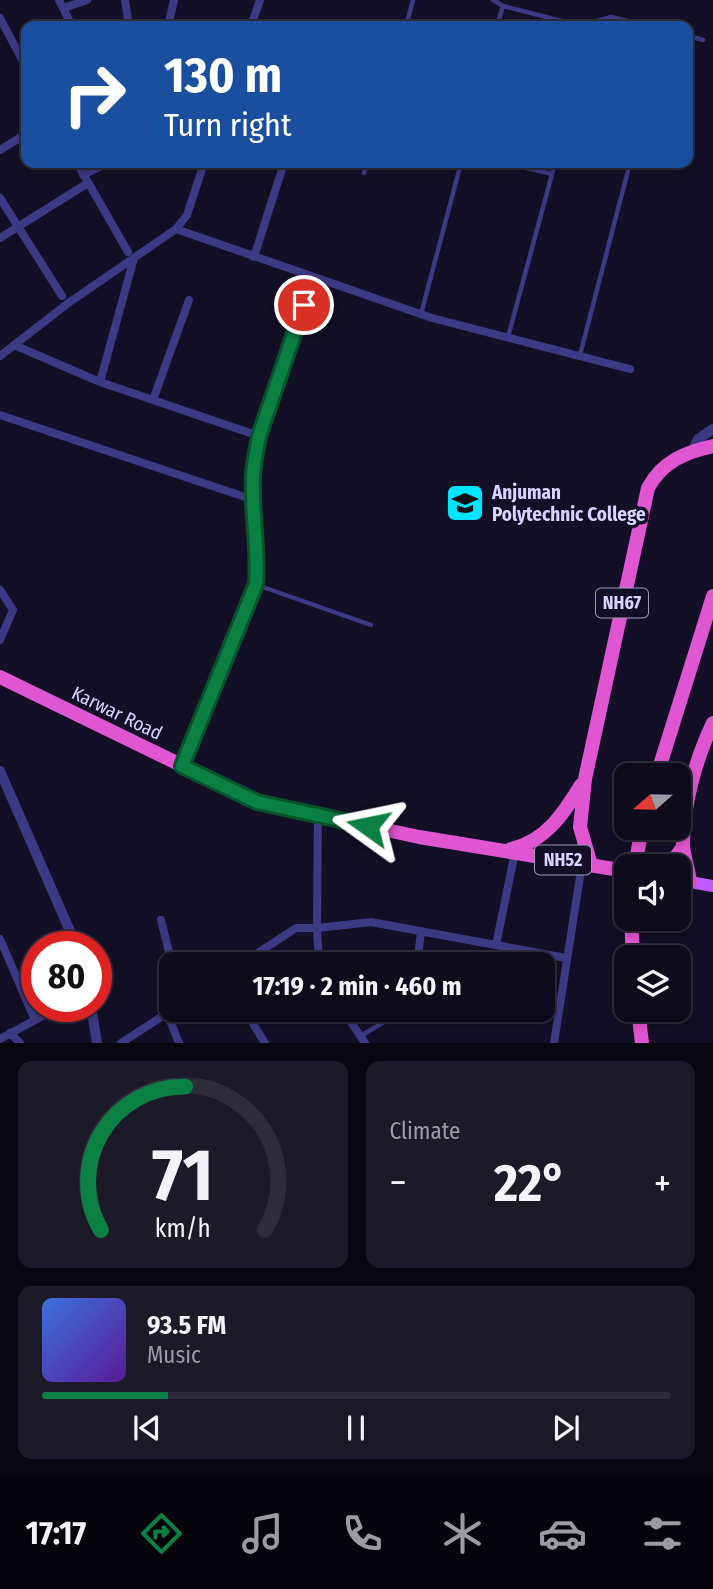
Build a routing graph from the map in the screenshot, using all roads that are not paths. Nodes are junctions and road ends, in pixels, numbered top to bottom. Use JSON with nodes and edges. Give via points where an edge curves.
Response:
{"nodes":[{"id":1,"x":87,"y":0,"type":"edge"},
{"id":2,"x":125,"y":0,"type":"edge"},
{"id":3,"x":174,"y":0,"type":"edge"},
{"id":4,"x":260,"y":0,"type":"edge"},
{"id":5,"x":413,"y":0,"type":"edge"},
{"id":6,"x":493,"y":0,"type":"edge"},
{"id":7,"x":61,"y":4,"type":"edge"},
{"id":8,"x":503,"y":6,"type":"junction"},
{"id":9,"x":0,"y":18,"type":"edge"},
{"id":10,"x":70,"y":21,"type":"edge"},
{"id":11,"x":127,"y":21,"type":"edge"},
{"id":12,"x":169,"y":21,"type":"edge"},
{"id":13,"x":253,"y":21,"type":"edge"},
{"id":14,"x":407,"y":21,"type":"edge"},
{"id":15,"x":498,"y":21,"type":"edge"},
{"id":16,"x":561,"y":21,"type":"edge"},
{"id":17,"x":597,"y":21,"type":"edge"},
{"id":18,"x":627,"y":21,"type":"edge"},
{"id":19,"x":693,"y":37,"type":"edge"},
{"id":20,"x":703,"y":40,"type":"dead end"},
{"id":21,"x":21,"y":58,"type":"edge"},
{"id":22,"x":21,"y":137,"type":"edge"},
{"id":23,"x":0,"y":150,"type":"edge"},
{"id":24,"x":80,"y":168,"type":"edge"},
{"id":25,"x":101,"y":168,"type":"edge"},
{"id":26,"x":202,"y":168,"type":"edge"},
{"id":27,"x":282,"y":168,"type":"edge"},
{"id":28,"x":366,"y":168,"type":"edge"},
{"id":29,"x":460,"y":168,"type":"edge"},
{"id":30,"x":526,"y":168,"type":"edge"},
{"id":31,"x":553,"y":168,"type":"edge"},
{"id":32,"x":629,"y":168,"type":"edge"},
{"id":33,"x":364,"y":173,"type":"dead end"},
{"id":34,"x":551,"y":174,"type":"junction"},
{"id":35,"x":85,"y":179,"type":"junction"},
{"id":36,"x":0,"y":198,"type":"edge"},
{"id":37,"x":18,"y":225,"type":"junction"},
{"id":38,"x":176,"y":229,"type":"junction"},
{"id":39,"x":0,"y":238,"type":"edge"},
{"id":40,"x":131,"y":255,"type":"junction"},
{"id":41,"x":254,"y":257,"type":"junction"},
{"id":42,"x":313,"y":279,"type":"junction"},
{"id":43,"x":62,"y":296,"type":"dead end"},
{"id":44,"x":189,"y":300,"type":"dead end"},
{"id":45,"x":421,"y":314,"type":"junction"},
{"id":46,"x":508,"y":337,"type":"junction"},
{"id":47,"x":15,"y":345,"type":"junction"},
{"id":48,"x":0,"y":356,"type":"edge"},
{"id":49,"x":580,"y":356,"type":"junction"},
{"id":50,"x":630,"y":369,"type":"dead end"},
{"id":51,"x":100,"y":382,"type":"junction"},
{"id":52,"x":153,"y":400,"type":"junction"},
{"id":53,"x":0,"y":415,"type":"edge"},
{"id":54,"x":713,"y":429,"type":"edge"},
{"id":55,"x":259,"y":436,"type":"junction"},
{"id":56,"x":713,"y":446,"type":"edge"},
{"id":57,"x":694,"y":450,"type":"junction"},
{"id":58,"x":713,"y":455,"type":"edge"},
{"id":59,"x":254,"y":500,"type":"junction"},
{"id":60,"x":256,"y":584,"type":"junction"},
{"id":61,"x":0,"y":590,"type":"edge"},
{"id":62,"x":713,"y":596,"type":"edge"},
{"id":63,"x":371,"y":625,"type":"dead end"},
{"id":64,"x":0,"y":640,"type":"edge"},
{"id":65,"x":0,"y":677,"type":"edge"},
{"id":66,"x":713,"y":723,"type":"edge"},
{"id":67,"x":661,"y":763,"type":"edge"},
{"id":68,"x":182,"y":766,"type":"junction"},
{"id":69,"x":0,"y":771,"type":"edge"},
{"id":70,"x":585,"y":779,"type":"junction"},
{"id":71,"x":4,"y":789,"type":"edge"},
{"id":72,"x":318,"y":815,"type":"junction"},
{"id":73,"x":683,"y":847,"type":"junction"},
{"id":74,"x":499,"y":849,"type":"junction"},
{"id":75,"x":515,"y":852,"type":"junction"},
{"id":76,"x":678,"y":854,"type":"edge"},
{"id":77,"x":683,"y":854,"type":"edge"},
{"id":78,"x":586,"y":864,"type":"junction"},
{"id":79,"x":614,"y":869,"type":"edge"},
{"id":80,"x":691,"y":882,"type":"edge"},
{"id":81,"x":713,"y":886,"type":"edge"},
{"id":82,"x":161,"y":920,"type":"dead end"},
{"id":83,"x":317,"y":928,"type":"junction"},
{"id":84,"x":70,"y":931,"type":"edge"},
{"id":85,"x":421,"y":932,"type":"junction"},
{"id":86,"x":0,"y":939,"type":"edge"},
{"id":87,"x":496,"y":946,"type":"junction"},
{"id":88,"x":169,"y":952,"type":"edge"},
{"id":89,"x":259,"y":952,"type":"edge"},
{"id":90,"x":318,"y":952,"type":"edge"},
{"id":91,"x":418,"y":952,"type":"edge"},
{"id":92,"x":566,"y":958,"type":"junction"},
{"id":93,"x":21,"y":988,"type":"edge"},
{"id":94,"x":159,"y":1018,"type":"edge"},
{"id":95,"x":31,"y":1022,"type":"edge"},
{"id":96,"x":94,"y":1022,"type":"edge"},
{"id":97,"x":172,"y":1022,"type":"edge"},
{"id":98,"x":252,"y":1022,"type":"edge"},
{"id":99,"x":351,"y":1022,"type":"edge"},
{"id":100,"x":387,"y":1022,"type":"edge"},
{"id":101,"x":639,"y":1022,"type":"edge"},
{"id":102,"x":10,"y":1033,"type":"junction"},
{"id":103,"x":0,"y":1038,"type":"edge"},
{"id":104,"x":363,"y":1039,"type":"edge"},
{"id":105,"x":20,"y":1043,"type":"edge"},
{"id":106,"x":97,"y":1043,"type":"edge"},
{"id":107,"x":121,"y":1043,"type":"edge"},
{"id":108,"x":179,"y":1043,"type":"edge"},
{"id":109,"x":265,"y":1043,"type":"edge"},
{"id":110,"x":554,"y":1043,"type":"edge"},
{"id":111,"x":642,"y":1043,"type":"edge"}],
"edges":[{"from":1,"to":7,"type":"street"},
{"from":2,"to":11,"type":"street"},
{"from":3,"to":12,"type":"street"},
{"from":4,"to":13,"type":"street"},
{"from":5,"to":14,"type":"lane"},
{"from":6,"to":8,"type":"lane"},
{"from":7,"to":10,"type":"street"},
{"from":8,"to":15,"type":"lane"},
{"from":8,"to":16,"type":"lane"},
{"from":9,"to":21,"type":"street"},
{"from":17,"to":18,"type":"lane","via":[[611,17]]},
{"from":19,"to":20,"type":"lane"},
{"from":22,"to":23,"type":"street"},
{"from":24,"to":35,"type":"street"},
{"from":25,"to":35,"type":"street"},
{"from":26,"to":38,"type":"street","via":[[187,215]]},
{"from":27,"to":41,"type":"street"},
{"from":28,"to":33,"type":"lane"},
{"from":29,"to":45,"type":"lane"},
{"from":30,"to":34,"type":"lane"},
{"from":31,"to":34,"type":"lane"},
{"from":32,"to":49,"type":"lane"},
{"from":34,"to":46,"type":"lane"},
{"from":35,"to":37,"type":"street"},
{"from":35,"to":40,"type":"street"},
{"from":36,"to":37,"type":"street"},
{"from":37,"to":39,"type":"street"},
{"from":37,"to":43,"type":"street"},
{"from":38,"to":40,"type":"street"},
{"from":38,"to":41,"type":"street"},
{"from":40,"to":47,"type":"street"},
{"from":40,"to":51,"type":"street"},
{"from":41,"to":42,"type":"street"},
{"from":42,"to":45,"type":"street"},
{"from":42,"to":55,"type":"street"},
{"from":44,"to":52,"type":"street"},
{"from":45,"to":46,"type":"street"},
{"from":46,"to":49,"type":"street"},
{"from":47,"to":48,"type":"street"},
{"from":47,"to":51,"type":"street"},
{"from":49,"to":50,"type":"street"},
{"from":51,"to":52,"type":"street"},
{"from":52,"to":55,"type":"street"},
{"from":53,"to":59,"type":"street"},
{"from":54,"to":57,"type":"street","via":[[698,439]]},
{"from":55,"to":59,"type":"street"},
{"from":56,"to":57,"type":"highway"},
{"from":57,"to":58,"type":"highway"},
{"from":57,"to":70,"type":"highway","number":"NH67","via":[[656,472],[648,488]]},
{"from":59,"to":60,"type":"street"},
{"from":60,"to":63,"type":"lane"},
{"from":60,"to":68,"type":"street"},
{"from":61,"to":64,"type":"street","via":[[13,610]]},
{"from":62,"to":67,"type":"highway"},
{"from":65,"to":68,"type":"highway","name":"Karwar Road","number":"NH67"},
{"from":66,"to":73,"type":"highway","via":[[703,744]]},
{"from":68,"to":72,"type":"highway","name":"Karwar Road","number":"NH67","via":[[257,802]]},
{"from":69,"to":71,"type":"street"},
{"from":70,"to":74,"type":"highway","number":"NH67","via":[[566,810],[534,841]]},
{"from":70,"to":78,"type":"highway","via":[[580,828]]},
{"from":71,"to":84,"type":"street"},
{"from":72,"to":74,"type":"highway","name":"Karwar Road","number":"NH67"},
{"from":72,"to":83,"type":"street"},
{"from":73,"to":76,"type":"highway"},
{"from":73,"to":77,"type":"highway"},
{"from":74,"to":75,"type":"highway","name":"Karwar Road","number":"NH52"},
{"from":75,"to":78,"type":"highway","name":"Karwar Road","number":"NH52"},
{"from":75,"to":87,"type":"street"},
{"from":78,"to":79,"type":"highway","name":"Karwar Road","number":"NH52"},
{"from":78,"to":92,"type":"street"},
{"from":80,"to":81,"type":"main road"},
{"from":82,"to":88,"type":"street"},
{"from":83,"to":85,"type":"street","via":[[371,922]]},
{"from":83,"to":89,"type":"street","via":[[296,928]]},
{"from":83,"to":90,"type":"street"},
{"from":85,"to":87,"type":"street"},
{"from":85,"to":91,"type":"street"},
{"from":86,"to":93,"type":"street"},
{"from":87,"to":92,"type":"street"},
{"from":92,"to":110,"type":"street"},
{"from":94,"to":107,"type":"street"},
{"from":95,"to":102,"type":"street"},
{"from":96,"to":106,"type":"street"},
{"from":97,"to":108,"type":"street"},
{"from":98,"to":109,"type":"street"},
{"from":99,"to":104,"type":"street"},
{"from":100,"to":104,"type":"lane"},
{"from":101,"to":111,"type":"highway"},
{"from":102,"to":103,"type":"street"},
{"from":102,"to":105,"type":"street"}]}
